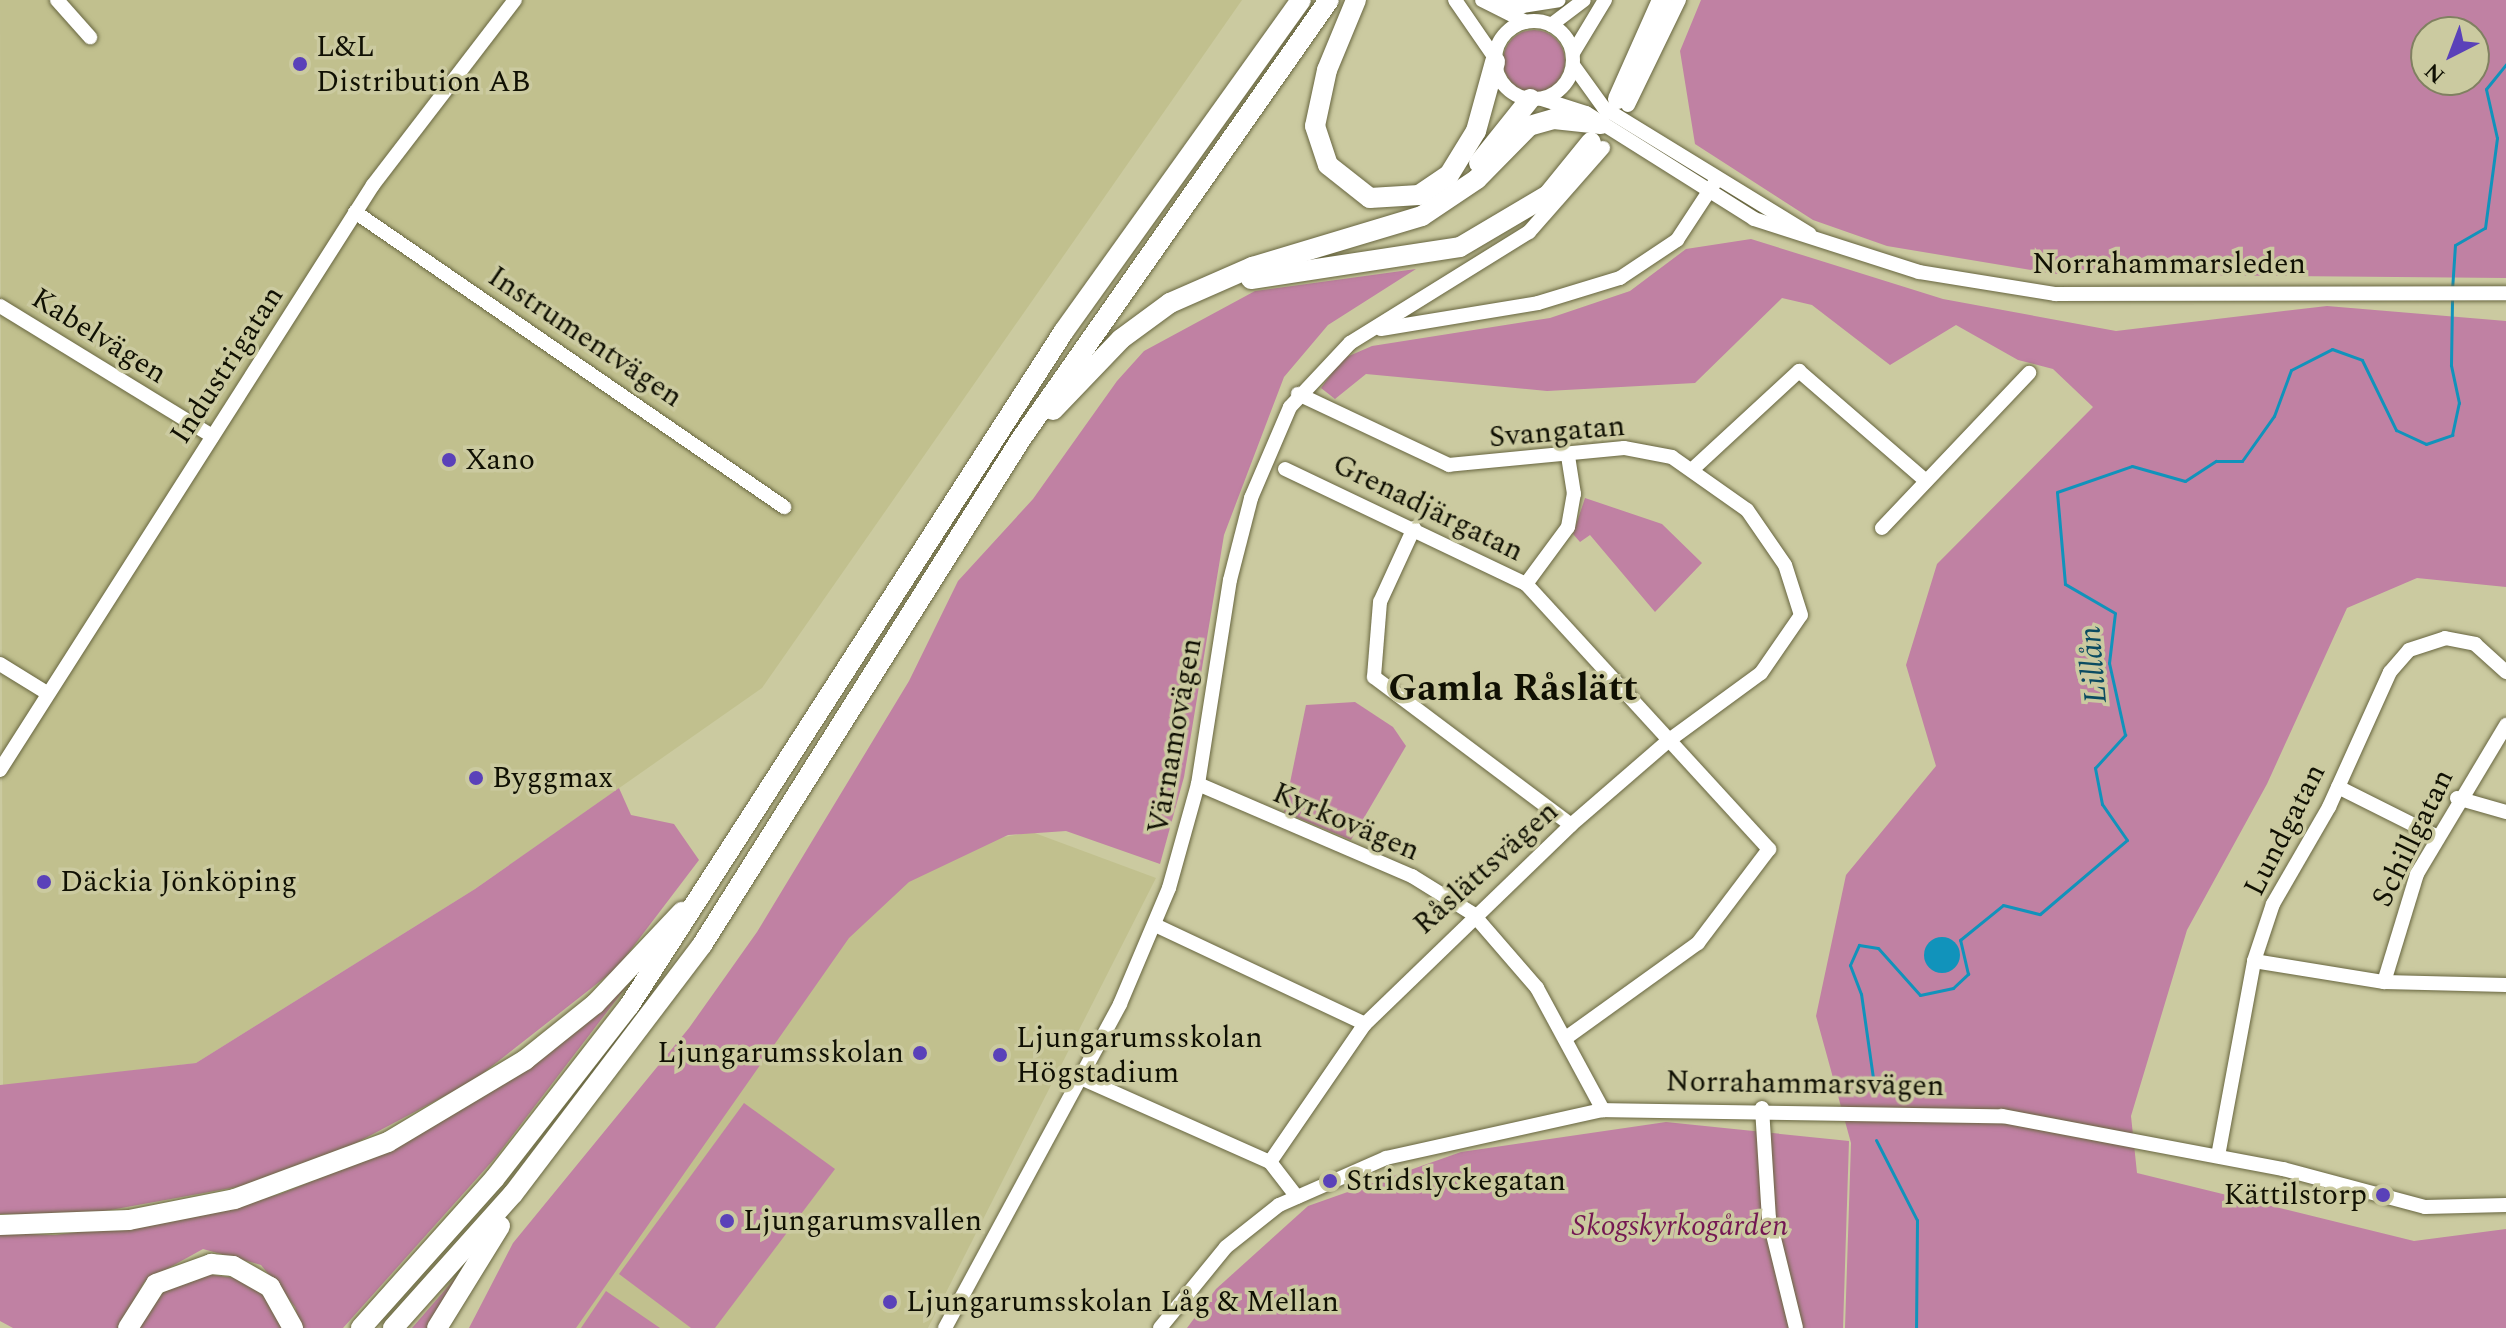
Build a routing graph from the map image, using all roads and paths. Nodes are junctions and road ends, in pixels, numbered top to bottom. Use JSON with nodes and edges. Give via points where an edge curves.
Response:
{"nodes":[{"id":1,"x":57,"y":0,"type":"edge"},
{"id":2,"x":515,"y":0,"type":"edge"},
{"id":3,"x":1299,"y":0,"type":"edge"},
{"id":4,"x":1329,"y":0,"type":"edge"},
{"id":5,"x":1356,"y":0,"type":"edge"},
{"id":6,"x":1455,"y":0,"type":"edge"},
{"id":7,"x":1482,"y":0,"type":"edge"},
{"id":8,"x":1495,"y":0,"type":"edge"},
{"id":9,"x":1559,"y":0,"type":"edge"},
{"id":10,"x":1584,"y":0,"type":"edge"},
{"id":11,"x":1605,"y":0,"type":"edge"},
{"id":12,"x":1662,"y":0,"type":"edge"},
{"id":13,"x":1679,"y":0,"type":"edge"},
{"id":14,"x":1526,"y":22,"type":"junction"},
{"id":15,"x":1551,"y":25,"type":"junction"},
{"id":16,"x":90,"y":37,"type":"dead end"},
{"id":17,"x":1573,"y":59,"type":"junction"},
{"id":18,"x":1495,"y":60,"type":"junction"},
{"id":19,"x":1536,"y":99,"type":"junction"},
{"id":20,"x":1623,"y":102,"type":"joint"},
{"id":21,"x":1598,"y":138,"type":"junction"},
{"id":22,"x":1717,"y":179,"type":"junction"},
{"id":23,"x":1459,"y":193,"type":"junction"},
{"id":24,"x":1709,"y":195,"type":"junction"},
{"id":25,"x":355,"y":212,"type":"junction"},
{"id":26,"x":1836,"y":249,"type":"junction"},
{"id":27,"x":1215,"y":283,"type":"junction"},
{"id":28,"x":2504,"y":293,"type":"edge"},
{"id":29,"x":1423,"y":299,"type":"junction"},
{"id":30,"x":0,"y":306,"type":"edge"},
{"id":31,"x":1460,"y":313,"type":"junction"},
{"id":32,"x":1365,"y":333,"type":"junction"},
{"id":33,"x":2029,"y":373,"type":"dead end"},
{"id":34,"x":1298,"y":394,"type":"junction"},
{"id":35,"x":212,"y":436,"type":"junction"},
{"id":36,"x":1568,"y":456,"type":"junction"},
{"id":37,"x":1695,"y":467,"type":"junction"},
{"id":38,"x":1285,"y":469,"type":"dead end"},
{"id":39,"x":997,"y":477,"type":"junction"},
{"id":40,"x":1926,"y":481,"type":"junction"},
{"id":41,"x":784,"y":507,"type":"dead end"},
{"id":42,"x":1414,"y":528,"type":"junction"},
{"id":43,"x":1882,"y":528,"type":"dead end"},
{"id":44,"x":1526,"y":584,"type":"junction"},
{"id":45,"x":1801,"y":615,"type":"joint"},
{"id":46,"x":0,"y":664,"type":"edge"},
{"id":47,"x":2506,"y":672,"type":"edge"},
{"id":48,"x":47,"y":693,"type":"junction"},
{"id":49,"x":2506,"y":725,"type":"edge"},
{"id":50,"x":1668,"y":741,"type":"junction"},
{"id":51,"x":0,"y":770,"type":"edge"},
{"id":52,"x":1198,"y":784,"type":"junction"},
{"id":53,"x":2338,"y":787,"type":"junction"},
{"id":54,"x":2457,"y":798,"type":"junction"},
{"id":55,"x":2506,"y":812,"type":"edge"},
{"id":56,"x":1571,"y":825,"type":"junction"},
{"id":57,"x":2436,"y":836,"type":"junction"},
{"id":58,"x":730,"y":858,"type":"junction"},
{"id":59,"x":1473,"y":914,"type":"junction"},
{"id":60,"x":1155,"y":925,"type":"junction"},
{"id":61,"x":2254,"y":961,"type":"junction"},
{"id":62,"x":2384,"y":982,"type":"junction"},
{"id":63,"x":2506,"y":985,"type":"edge"},
{"id":64,"x":1365,"y":1024,"type":"junction"},
{"id":65,"x":1566,"y":1038,"type":"junction"},
{"id":66,"x":1081,"y":1078,"type":"junction"},
{"id":67,"x":1762,"y":1108,"type":"junction"},
{"id":68,"x":580,"y":1110,"type":"junction"},
{"id":69,"x":1603,"y":1110,"type":"junction"},
{"id":70,"x":2218,"y":1156,"type":"junction"},
{"id":71,"x":1270,"y":1162,"type":"junction"},
{"id":72,"x":1297,"y":1197,"type":"junction"},
{"id":73,"x":2506,"y":1205,"type":"edge"},
{"id":74,"x":0,"y":1225,"type":"edge"},
{"id":75,"x":128,"y":1328,"type":"edge"},
{"id":76,"x":293,"y":1328,"type":"edge"},
{"id":77,"x":361,"y":1328,"type":"edge"},
{"id":78,"x":393,"y":1328,"type":"edge"},
{"id":79,"x":437,"y":1328,"type":"edge"},
{"id":80,"x":945,"y":1328,"type":"edge"},
{"id":81,"x":1160,"y":1328,"type":"edge"},
{"id":82,"x":1796,"y":1328,"type":"edge"}],
"edges":[{"from":1,"to":16,"type":"street"},
{"from":2,"to":25,"type":"street","name":"Industrigatan"},
{"from":3,"to":58,"type":"highway","via":[[1009,414]]},
{"from":4,"to":39,"type":"highway","via":[[1151,247]]},
{"from":5,"to":18,"type":"highway","via":[[1327,70],[1315,126],[1328,165],[1370,198],[1419,195],[1449,175],[1476,131]]},
{"from":6,"to":18,"type":"street"},
{"from":7,"to":14,"type":"street"},
{"from":8,"to":9,"type":"street","via":[[1522,6]]},
{"from":10,"to":15,"type":"street"},
{"from":11,"to":17,"type":"street"},
{"from":12,"to":20,"type":"highway"},
{"from":13,"to":20,"type":"street"},
{"from":14,"to":15,"type":"street"},
{"from":14,"to":18,"type":"street","via":[[1504,34]]},
{"from":15,"to":17,"type":"street"},
{"from":17,"to":19,"type":"street","via":[[1563,87]]},
{"from":17,"to":22,"type":"street","name":"Norrahammarsleden","via":[[1604,108]]},
{"from":18,"to":19,"type":"street","via":[[1510,91]]},
{"from":19,"to":21,"type":"street","name":"Norrahammarsleden"},
{"from":19,"to":23,"type":"highway","via":[[1506,121]]},
{"from":21,"to":23,"type":"highway","via":[[1554,119],[1529,126]]},
{"from":21,"to":24,"type":"street","name":"Norrahammarsleden"},
{"from":21,"to":27,"type":"highway","via":[[1548,195],[1460,247]]},
{"from":21,"to":29,"type":"street","name":"Värnamovägen","via":[[1529,232]]},
{"from":22,"to":24,"type":"street"},
{"from":22,"to":26,"type":"street","name":"Norrahammarsleden"},
{"from":23,"to":27,"type":"highway","via":[[1399,226]]},
{"from":24,"to":26,"type":"street","name":"Norrahammarsleden"},
{"from":24,"to":31,"type":"street","via":[[1666,251],[1620,278],[1538,303]]},
{"from":25,"to":35,"type":"street","name":"Industrigatan"},
{"from":25,"to":41,"type":"street","name":"Instrumentvägen"},
{"from":26,"to":28,"type":"street","name":"Norrahammarsleden","via":[[2055,294]]},
{"from":27,"to":39,"type":"highway","via":[[1121,339]]},
{"from":29,"to":31,"type":"street"},
{"from":29,"to":32,"type":"street","name":"Värnamovägen"},
{"from":30,"to":35,"type":"street","name":"Kabelvägen"},
{"from":31,"to":32,"type":"street"},
{"from":32,"to":34,"type":"street","name":"Värnamovägen"},
{"from":33,"to":40,"type":"street"},
{"from":34,"to":36,"type":"street","name":"Svangatan","via":[[1449,465]]},
{"from":34,"to":52,"type":"street","name":"Värnamovägen","via":[[1251,498],[1217,649]]},
{"from":35,"to":48,"type":"street","name":"Industrigatan"},
{"from":36,"to":37,"type":"street","name":"Svangatan","via":[[1637,449]]},
{"from":36,"to":44,"type":"street","via":[[1574,494],[1568,527]]},
{"from":37,"to":40,"type":"street","via":[[1799,371],[1812,375]]},
{"from":37,"to":45,"type":"street","name":"Svangatan","via":[[1767,534],[1797,589]]},
{"from":38,"to":42,"type":"street","name":"Grenadjärgatan"},
{"from":39,"to":68,"type":"highway","via":[[702,945]]},
{"from":40,"to":43,"type":"street"},
{"from":42,"to":44,"type":"street","name":"Grenadjärgatan"},
{"from":42,"to":56,"type":"street","via":[[1380,602],[1374,677]]},
{"from":44,"to":50,"type":"street","name":"Grenadjärgatan"},
{"from":45,"to":50,"type":"street","name":"Råslättsvägen","via":[[1761,673]]},
{"from":46,"to":48,"type":"street"},
{"from":47,"to":53,"type":"street","name":"Lundgatan","via":[[2475,644],[2445,638],[2409,650],[2390,672]]},
{"from":48,"to":51,"type":"street","name":"Industrigatan"},
{"from":49,"to":54,"type":"street","name":"Schillgatan"},
{"from":50,"to":56,"type":"street","name":"Råslättsvägen"},
{"from":50,"to":65,"type":"street","name":"Grenadjärgatan","via":[[1769,849],[1698,943]]},
{"from":52,"to":59,"type":"street","name":"Kyrkovägen","via":[[1412,876]]},
{"from":52,"to":60,"type":"street","name":"Värnamovägen"},
{"from":53,"to":57,"type":"street"},
{"from":53,"to":61,"type":"street","name":"Lundgatan","via":[[2273,904]]},
{"from":54,"to":55,"type":"street"},
{"from":54,"to":57,"type":"street","name":"Schillgatan"},
{"from":56,"to":59,"type":"street","name":"Råslättsvägen"},
{"from":57,"to":62,"type":"street","name":"Schillgatan"},
{"from":58,"to":74,"type":"highway","via":[[595,1004],[525,1060],[388,1142],[235,1199],[129,1220]]},
{"from":58,"to":77,"type":"highway","via":[[582,1069]]},
{"from":59,"to":64,"type":"street","name":"Råslättsvägen"},
{"from":59,"to":65,"type":"street","name":"Kyrkovägen","via":[[1537,988]]},
{"from":60,"to":64,"type":"street"},
{"from":60,"to":66,"type":"street","name":"Värnamovägen"},
{"from":61,"to":62,"type":"street"},
{"from":61,"to":70,"type":"street","name":"Lundgatan"},
{"from":62,"to":63,"type":"street"},
{"from":64,"to":71,"type":"street","name":"Råslättsvägen"},
{"from":65,"to":69,"type":"street","name":"Kyrkovägen"},
{"from":66,"to":71,"type":"street"},
{"from":66,"to":80,"type":"street","name":"Värnamovägen"},
{"from":67,"to":69,"type":"street","name":"Norrahammarsvägen"},
{"from":67,"to":70,"type":"street","name":"Norrahammarsvägen","via":[[2002,1116]]},
{"from":67,"to":82,"type":"street","via":[[1769,1218]]},
{"from":68,"to":78,"type":"highway"},
{"from":68,"to":79,"type":"highway"},
{"from":69,"to":72,"type":"street","name":"Norrahammarsvägen","via":[[1386,1158]]},
{"from":70,"to":73,"type":"street","name":"Norrahammarsvägen","via":[[2425,1207]]},
{"from":71,"to":72,"type":"street"},
{"from":72,"to":81,"type":"street","name":"Norrahammarsvägen","via":[[1226,1247]]},
{"from":75,"to":76,"type":"highway","via":[[156,1284],[211,1264],[233,1266],[270,1287]]}]}
